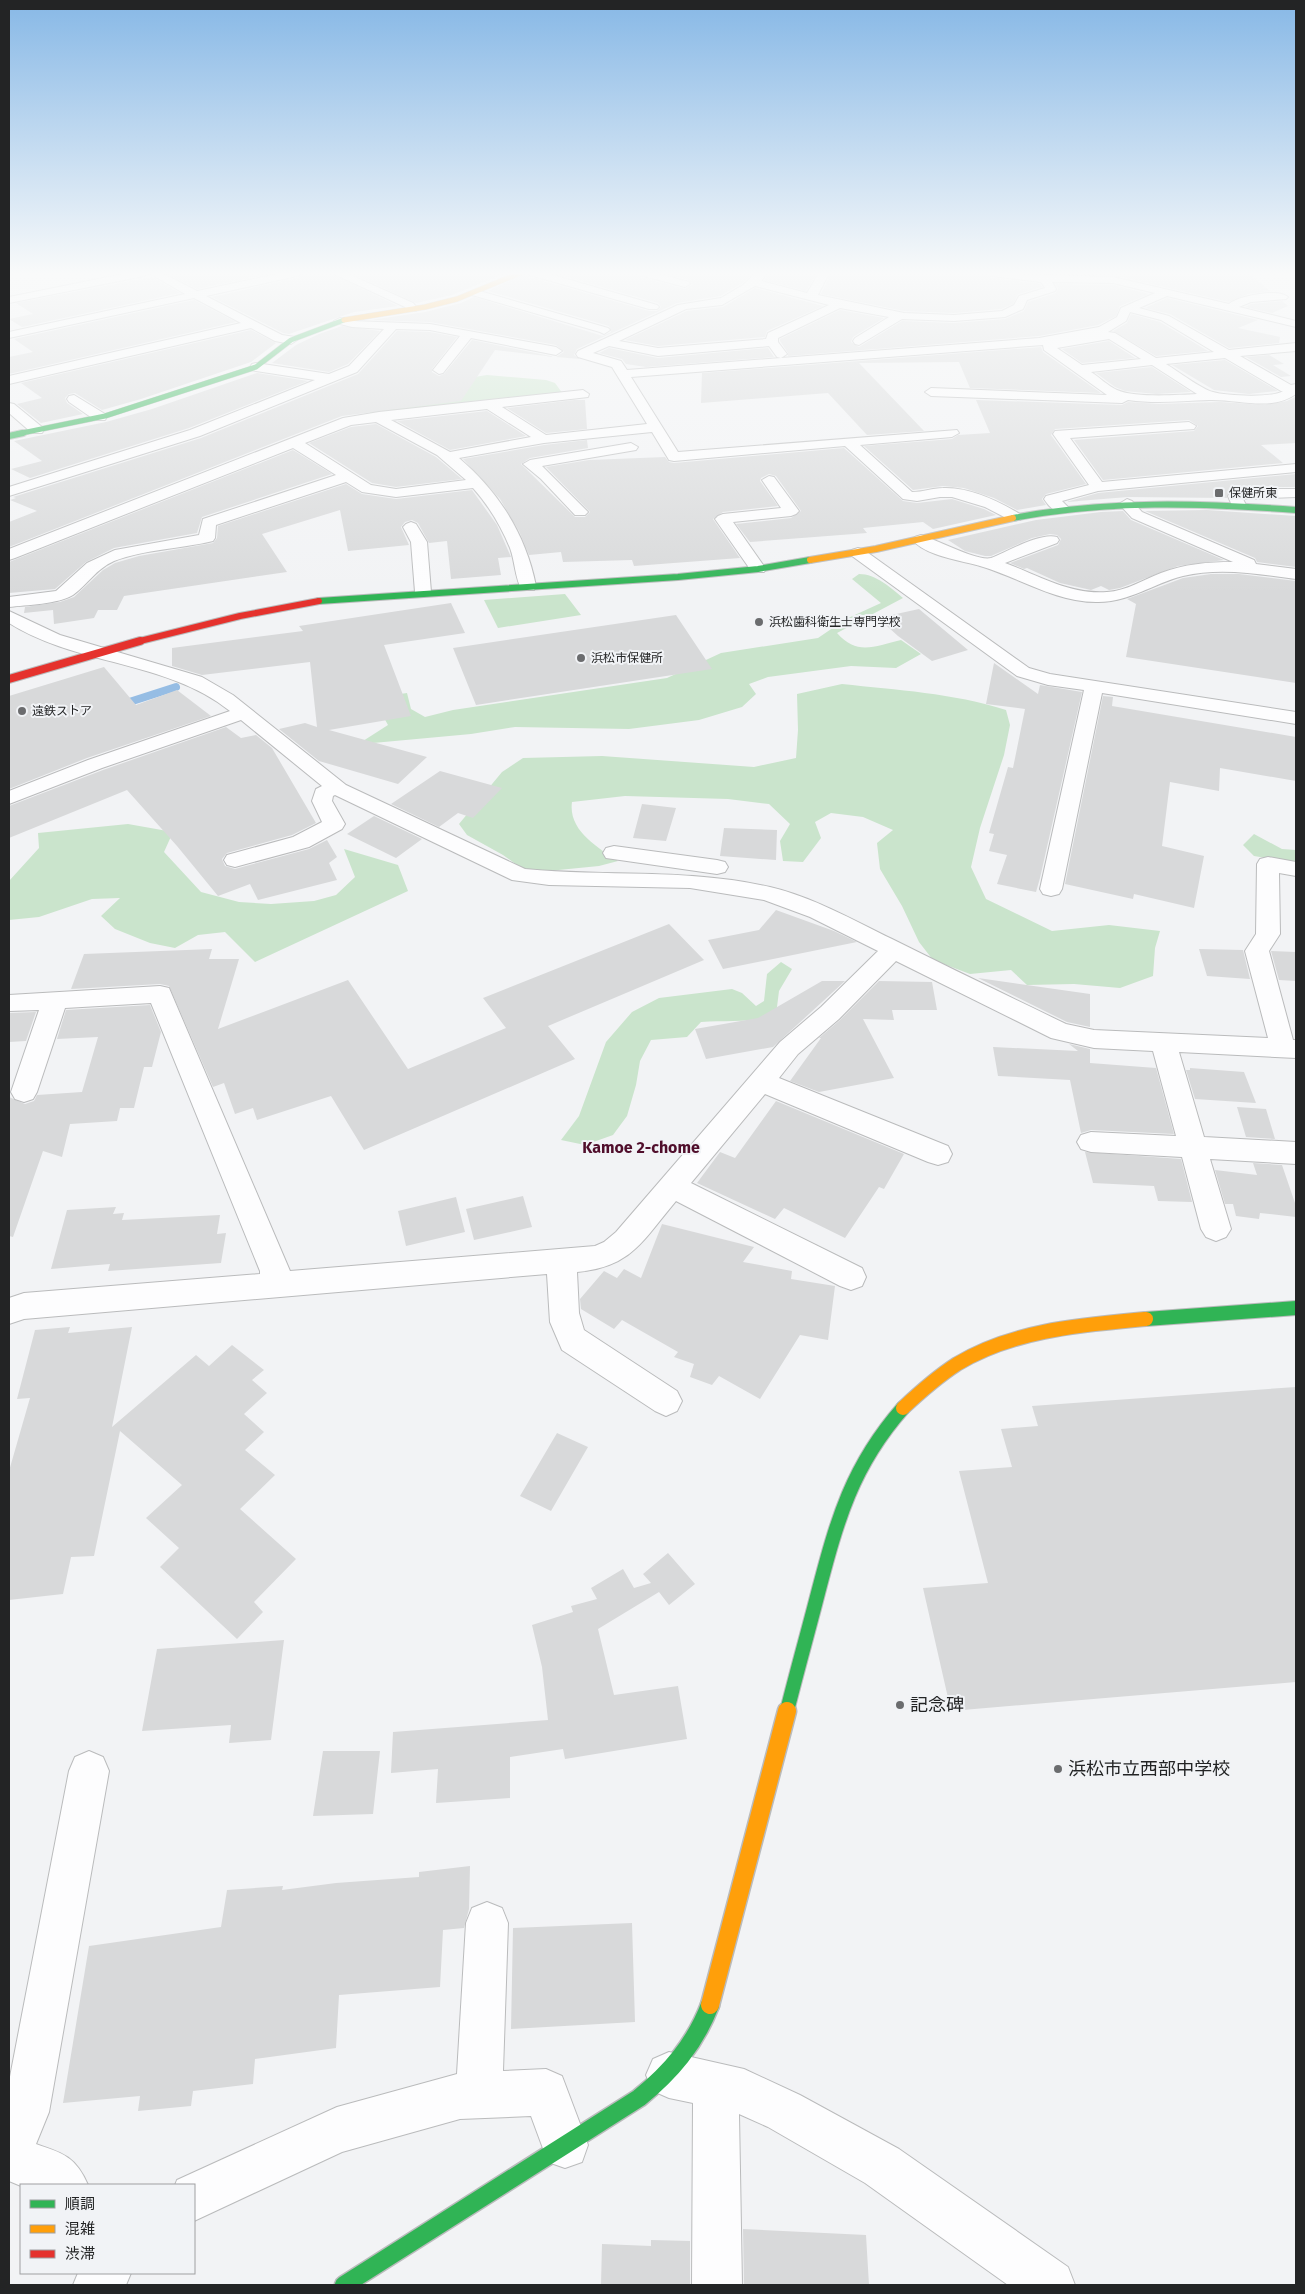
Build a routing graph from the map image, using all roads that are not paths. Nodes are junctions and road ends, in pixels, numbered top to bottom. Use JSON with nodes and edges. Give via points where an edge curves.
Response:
{"nodes":[{"id":1,"x":218,"y":380,"type":"edge"},
{"id":2,"x":325,"y":380,"type":"edge"},
{"id":3,"x":628,"y":380,"type":"edge"},
{"id":4,"x":1081,"y":380,"type":"edge"},
{"id":5,"x":1095,"y":380,"type":"edge"},
{"id":6,"x":1184,"y":380,"type":"edge"},
{"id":7,"x":1272,"y":380,"type":"edge"},
{"id":8,"x":1295,"y":389,"type":"edge"},
{"id":9,"x":931,"y":392,"type":"dead end"},
{"id":10,"x":583,"y":394,"type":"dead end"},
{"id":11,"x":1210,"y":396,"type":"junction"},
{"id":12,"x":1102,"y":398,"type":"junction"},
{"id":13,"x":74,"y":399,"type":"dead end"},
{"id":14,"x":1258,"y":402,"type":"junction"},
{"id":15,"x":488,"y":404,"type":"junction"},
{"id":16,"x":1296,"y":406,"type":"edge"},
{"id":17,"x":9,"y":407,"type":"edge"},
{"id":18,"x":380,"y":416,"type":"junction"},
{"id":19,"x":100,"y":417,"type":"junction"},
{"id":20,"x":1051,"y":421,"type":"dead end"},
{"id":21,"x":1189,"y":426,"type":"dead end"},
{"id":22,"x":656,"y":427,"type":"junction"},
{"id":23,"x":37,"y":430,"type":"junction"},
{"id":24,"x":952,"y":433,"type":"dead end"},
{"id":25,"x":1060,"y":434,"type":"junction"},
{"id":26,"x":9,"y":436,"type":"edge"},
{"id":27,"x":544,"y":439,"type":"junction"},
{"id":28,"x":664,"y":441,"type":"junction"},
{"id":29,"x":848,"y":442,"type":"junction"},
{"id":30,"x":293,"y":443,"type":"junction"},
{"id":31,"x":449,"y":456,"type":"junction"},
{"id":32,"x":1296,"y":468,"type":"edge"},
{"id":33,"x":348,"y":476,"type":"junction"},
{"id":34,"x":769,"y":480,"type":"dead end"},
{"id":35,"x":1166,"y":480,"type":"junction"},
{"id":36,"x":475,"y":482,"type":"junction"},
{"id":37,"x":1098,"y":487,"type":"junction"},
{"id":38,"x":9,"y":492,"type":"edge"},
{"id":39,"x":1296,"y":493,"type":"edge"},
{"id":40,"x":1188,"y":503,"type":"junction"},
{"id":41,"x":1127,"y":504,"type":"junction"},
{"id":42,"x":1238,"y":505,"type":"junction"},
{"id":43,"x":1062,"y":509,"type":"junction"},
{"id":44,"x":1296,"y":510,"type":"edge"},
{"id":45,"x":580,"y":512,"type":"dead end"},
{"id":46,"x":1015,"y":518,"type":"junction"},
{"id":47,"x":411,"y":527,"type":"dead end"},
{"id":48,"x":921,"y":540,"type":"junction"},
{"id":49,"x":1051,"y":540,"type":"dead end"},
{"id":50,"x":858,"y":553,"type":"junction"},
{"id":51,"x":9,"y":555,"type":"edge"},
{"id":52,"x":992,"y":565,"type":"junction"},
{"id":53,"x":1256,"y":568,"type":"junction"},
{"id":54,"x":758,"y":569,"type":"junction"},
{"id":55,"x":1296,"y":574,"type":"edge"},
{"id":56,"x":528,"y":586,"type":"junction"},
{"id":57,"x":422,"y":592,"type":"junction"},
{"id":58,"x":9,"y":602,"type":"edge"},
{"id":59,"x":9,"y":616,"type":"edge"},
{"id":60,"x":101,"y":653,"type":"junction"},
{"id":61,"x":9,"y":679,"type":"edge"},
{"id":62,"x":1094,"y":686,"type":"junction"},
{"id":63,"x":244,"y":713,"type":"junction"},
{"id":64,"x":1296,"y":718,"type":"edge"},
{"id":65,"x":337,"y":787,"type":"junction"},
{"id":66,"x":9,"y":798,"type":"edge"},
{"id":67,"x":614,"y":853,"type":"dead end"},
{"id":68,"x":235,"y":860,"type":"dead end"},
{"id":69,"x":1296,"y":869,"type":"edge"},
{"id":70,"x":1051,"y":889,"type":"dead end"},
{"id":71,"x":775,"y":896,"type":"junction"},
{"id":72,"x":893,"y":950,"type":"junction"},
{"id":73,"x":55,"y":1000,"type":"junction"},
{"id":74,"x":9,"y":1003,"type":"edge"},
{"id":75,"x":1163,"y":1042,"type":"junction"},
{"id":76,"x":1290,"y":1049,"type":"edge"},
{"id":77,"x":761,"y":1081,"type":"junction"},
{"id":78,"x":24,"y":1092,"type":"dead end"},
{"id":79,"x":1091,"y":1142,"type":"dead end"},
{"id":80,"x":1193,"y":1147,"type":"junction"},
{"id":81,"x":1296,"y":1153,"type":"edge"},
{"id":82,"x":938,"y":1154,"type":"dead end"},
{"id":83,"x":672,"y":1186,"type":"junction"},
{"id":84,"x":1216,"y":1229,"type":"dead end"},
{"id":85,"x":562,"y":1262,"type":"junction"},
{"id":86,"x":851,"y":1277,"type":"dead end"},
{"id":87,"x":273,"y":1286,"type":"junction"},
{"id":88,"x":1296,"y":1308,"type":"edge"},
{"id":89,"x":11,"y":1318,"type":"edge"},
{"id":90,"x":666,"y":1401,"type":"dead end"},
{"id":91,"x":89,"y":1771,"type":"dead end"},
{"id":92,"x":487,"y":1923,"type":"dead end"},
{"id":93,"x":669,"y":2075,"type":"junction"},
{"id":94,"x":716,"y":2087,"type":"junction"},
{"id":95,"x":478,"y":2094,"type":"junction"},
{"id":96,"x":566,"y":2145,"type":"junction"},
{"id":97,"x":9,"y":2151,"type":"edge"},
{"id":98,"x":9,"y":2158,"type":"edge"},
{"id":99,"x":63,"y":2184,"type":"edge"},
{"id":100,"x":195,"y":2197,"type":"edge"},
{"id":101,"x":105,"y":2274,"type":"edge"},
{"id":102,"x":98,"y":2285,"type":"edge"},
{"id":103,"x":344,"y":2285,"type":"edge"},
{"id":104,"x":717,"y":2285,"type":"edge"},
{"id":105,"x":1050,"y":2285,"type":"edge"}],
"edges":[{"from":1,"to":19,"type":"street"},
{"from":2,"to":38,"type":"street","via":[[195,433]]},
{"from":3,"to":22,"type":"street"},
{"from":4,"to":12,"type":"street"},
{"from":5,"to":11,"type":"street","via":[[1113,393],[1125,396]]},
{"from":6,"to":11,"type":"street"},
{"from":7,"to":8,"type":"street"},
{"from":8,"to":14,"type":"street","via":[[1280,398]]},
{"from":9,"to":12,"type":"street"},
{"from":10,"to":15,"type":"street"},
{"from":11,"to":14,"type":"street"},
{"from":12,"to":14,"type":"street"},
{"from":13,"to":19,"type":"street"},
{"from":14,"to":16,"type":"street"},
{"from":15,"to":18,"type":"street"},
{"from":15,"to":27,"type":"street"},
{"from":17,"to":23,"type":"street"},
{"from":18,"to":30,"type":"street","via":[[348,421]]},
{"from":18,"to":31,"type":"street","via":[[381,420]]},
{"from":19,"to":23,"type":"street"},
{"from":20,"to":25,"type":"street"},
{"from":21,"to":25,"type":"street"},
{"from":22,"to":27,"type":"street"},
{"from":22,"to":28,"type":"street"},
{"from":23,"to":26,"type":"street"},
{"from":24,"to":29,"type":"street"},
{"from":25,"to":37,"type":"street"},
{"from":27,"to":31,"type":"street"},
{"from":28,"to":29,"type":"street","via":[[674,457]]},
{"from":28,"to":45,"type":"street","via":[[530,464]]},
{"from":29,"to":46,"type":"street","via":[[908,496],[944,492],[957,494],[1002,509]]},
{"from":30,"to":33,"type":"street"},
{"from":30,"to":51,"type":"street"},
{"from":31,"to":36,"type":"street"},
{"from":32,"to":35,"type":"street"},
{"from":33,"to":36,"type":"street","via":[[367,489],[396,493]]},
{"from":33,"to":58,"type":"street","via":[[208,522],[207,538],[105,559],[60,595]]},
{"from":34,"to":54,"type":"street","via":[[791,511],[723,519]]},
{"from":35,"to":37,"type":"street"},
{"from":35,"to":40,"type":"street"},
{"from":36,"to":56,"type":"street","via":[[511,530]]},
{"from":37,"to":43,"type":"street","via":[[1051,499]]},
{"from":39,"to":42,"type":"street","via":[[1234,496]]},
{"from":40,"to":41,"type":"street"},
{"from":40,"to":42,"type":"street"},
{"from":41,"to":43,"type":"street"},
{"from":41,"to":53,"type":"street","via":[[1137,515]]},
{"from":42,"to":44,"type":"street"},
{"from":43,"to":46,"type":"street"},
{"from":46,"to":48,"type":"street"},
{"from":47,"to":57,"type":"street","via":[[419,542]]},
{"from":48,"to":50,"type":"street"},
{"from":48,"to":52,"type":"street","via":[[935,548]]},
{"from":49,"to":52,"type":"street"},
{"from":50,"to":54,"type":"street"},
{"from":50,"to":62,"type":"street","via":[[1018,669],[1035,676]]},
{"from":52,"to":53,"type":"street","via":[[1063,592],[1094,598],[1124,594],[1186,571]]},
{"from":53,"to":55,"type":"street"},
{"from":54,"to":56,"type":"street"},
{"from":56,"to":57,"type":"street"},
{"from":57,"to":60,"type":"street","via":[[266,609],[207,622]]},
{"from":59,"to":60,"type":"street","via":[[39,633]]},
{"from":60,"to":61,"type":"street"},
{"from":60,"to":63,"type":"street","via":[[195,681]]},
{"from":62,"to":64,"type":"street"},
{"from":62,"to":70,"type":"street"},
{"from":63,"to":65,"type":"street"},
{"from":63,"to":66,"type":"street","via":[[95,764]]},
{"from":65,"to":68,"type":"street","via":[[323,794],[322,801],[334,824],[301,842]]},
{"from":65,"to":71,"type":"street","via":[[520,875],[716,884]]},
{"from":67,"to":71,"type":"street","via":[[744,871],[781,889]]},
{"from":69,"to":76,"type":"street","via":[[1268,864],[1268,934],[1257,951]]},
{"from":71,"to":72,"type":"street","via":[[818,912]]},
{"from":72,"to":75,"type":"street","via":[[1060,1032],[1094,1039]]},
{"from":72,"to":77,"type":"street","via":[[830,1013],[789,1048]]},
{"from":73,"to":74,"type":"street"},
{"from":73,"to":78,"type":"street"},
{"from":73,"to":87,"type":"street","via":[[160,994],[275,1271]]},
{"from":75,"to":76,"type":"street"},
{"from":75,"to":80,"type":"street"},
{"from":77,"to":82,"type":"street"},
{"from":77,"to":83,"type":"street"},
{"from":79,"to":80,"type":"street"},
{"from":80,"to":81,"type":"street"},
{"from":80,"to":84,"type":"street"},
{"from":83,"to":85,"type":"street","via":[[614,1251],[597,1258]]},
{"from":83,"to":86,"type":"street"},
{"from":85,"to":87,"type":"street"},
{"from":85,"to":90,"type":"street","via":[[565,1321],[573,1340]]},
{"from":87,"to":89,"type":"street","via":[[24,1306]]},
{"from":88,"to":93,"type":"street","via":[[1096,1324],[1024,1335],[991,1346],[931,1381],[882,1431],[845,1495],[832,1533],[704,2023],[688,2053]]},
{"from":91,"to":97,"type":"street","via":[[26,2112]]},
{"from":92,"to":95,"type":"street"},
{"from":93,"to":94,"type":"street"},
{"from":93,"to":96,"type":"street"},
{"from":94,"to":104,"type":"street"},
{"from":94,"to":105,"type":"street","via":[[744,2092],[784,2111],[882,2166]]},
{"from":95,"to":96,"type":"street","via":[[546,2092]]},
{"from":95,"to":100,"type":"street","via":[[460,2096],[338,2130]]},
{"from":96,"to":103,"type":"street"},
{"from":98,"to":99,"type":"street","via":[[51,2173]]},
{"from":101,"to":102,"type":"street"}]}
